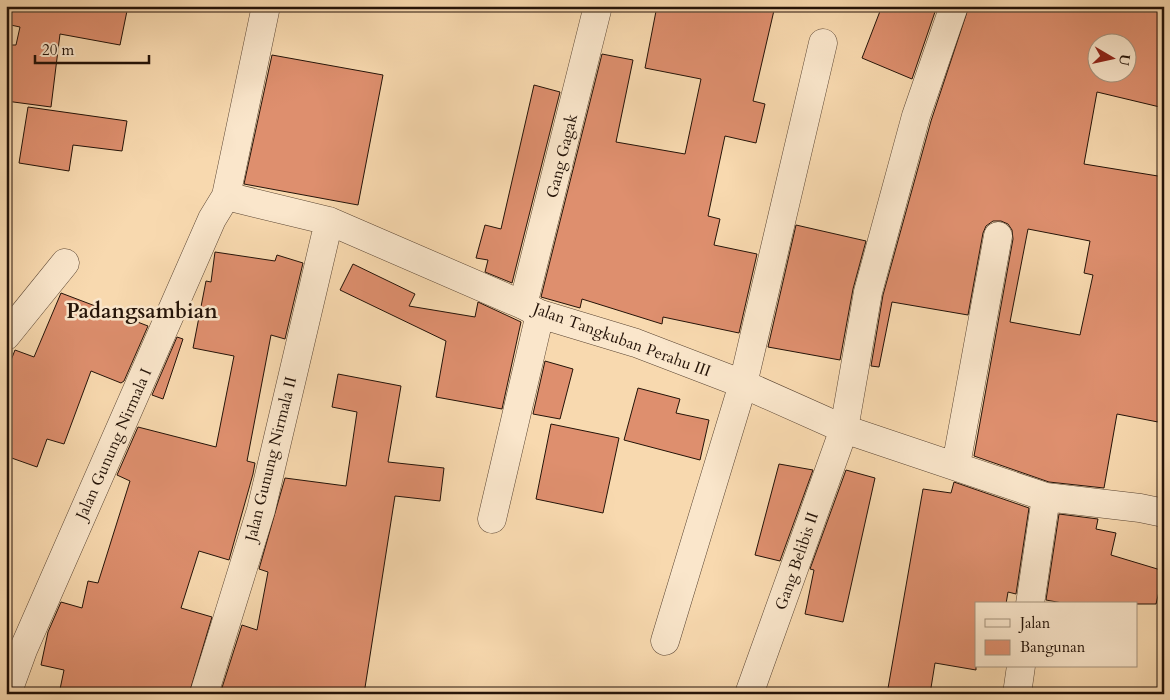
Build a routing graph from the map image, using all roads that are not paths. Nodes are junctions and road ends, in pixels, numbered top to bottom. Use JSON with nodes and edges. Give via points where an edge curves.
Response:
{"nodes":[{"id":1,"x":266,"y":6,"type":"edge"},
{"id":2,"x":598,"y":6,"type":"edge"},
{"id":3,"x":954,"y":6,"type":"edge"},
{"id":4,"x":824,"y":43,"type":"dead end"},
{"id":5,"x":226,"y":196,"type":"junction"},
{"id":6,"x":329,"y":221,"type":"junction"},
{"id":7,"x":998,"y":236,"type":"dead end"},
{"id":8,"x":65,"y":263,"type":"dead end"},
{"id":9,"x":532,"y":309,"type":"junction"},
{"id":10,"x":6,"y":336,"type":"edge"},
{"id":11,"x":743,"y":384,"type":"junction"},
{"id":12,"x":844,"y":428,"type":"junction"},
{"id":13,"x":956,"y":465,"type":"junction"},
{"id":14,"x":1046,"y":496,"type":"junction"},
{"id":15,"x":1164,"y":513,"type":"edge"},
{"id":16,"x":492,"y":519,"type":"dead end"},
{"id":17,"x":1030,"y":602,"type":"edge"},
{"id":18,"x":665,"y":641,"type":"dead end"},
{"id":19,"x":15,"y":648,"type":"edge"},
{"id":20,"x":1021,"y":668,"type":"edge"},
{"id":21,"x":7,"y":694,"type":"edge"},
{"id":22,"x":204,"y":694,"type":"edge"},
{"id":23,"x":749,"y":694,"type":"edge"},
{"id":24,"x":1017,"y":694,"type":"edge"}],
"edges":[{"from":1,"to":5,"type":"street","name":"Jalan Gunung Nirmala I"},
{"from":2,"to":9,"type":"street","name":"Gang Gagak"},
{"from":3,"to":12,"type":"street","name":"Gang Belibis II","via":[[916,116],[868,292]]},
{"from":4,"to":11,"type":"street"},
{"from":5,"to":6,"type":"street","name":"Jalan Tangkuban Perahu III"},
{"from":5,"to":19,"type":"street","name":"Jalan Gunung Nirmala I","via":[[212,219]]},
{"from":6,"to":9,"type":"street","name":"Jalan Tangkuban Perahu III"},
{"from":6,"to":22,"type":"street","name":"Jalan Gunung Nirmala II","via":[[261,510]]},
{"from":7,"to":13,"type":"street"},
{"from":8,"to":10,"type":"street"},
{"from":9,"to":11,"type":"street","name":"Jalan Tangkuban Perahu III","via":[[636,343]]},
{"from":9,"to":16,"type":"street","name":"Gang Gagak"},
{"from":11,"to":12,"type":"street","name":"Jalan Tangkuban Perahu III"},
{"from":11,"to":18,"type":"street"},
{"from":12,"to":13,"type":"street","name":"Jalan Tangkuban Perahu III"},
{"from":12,"to":23,"type":"street","name":"Gang Belibis II"},
{"from":13,"to":14,"type":"street","name":"Jalan Tangkuban Perahu III"},
{"from":14,"to":15,"type":"street","name":"Jalan Tangkuban Perahu III"},
{"from":14,"to":17,"type":"street"},
{"from":19,"to":21,"type":"street","name":"Jalan Gunung Nirmala I"},
{"from":20,"to":24,"type":"street"}]}
